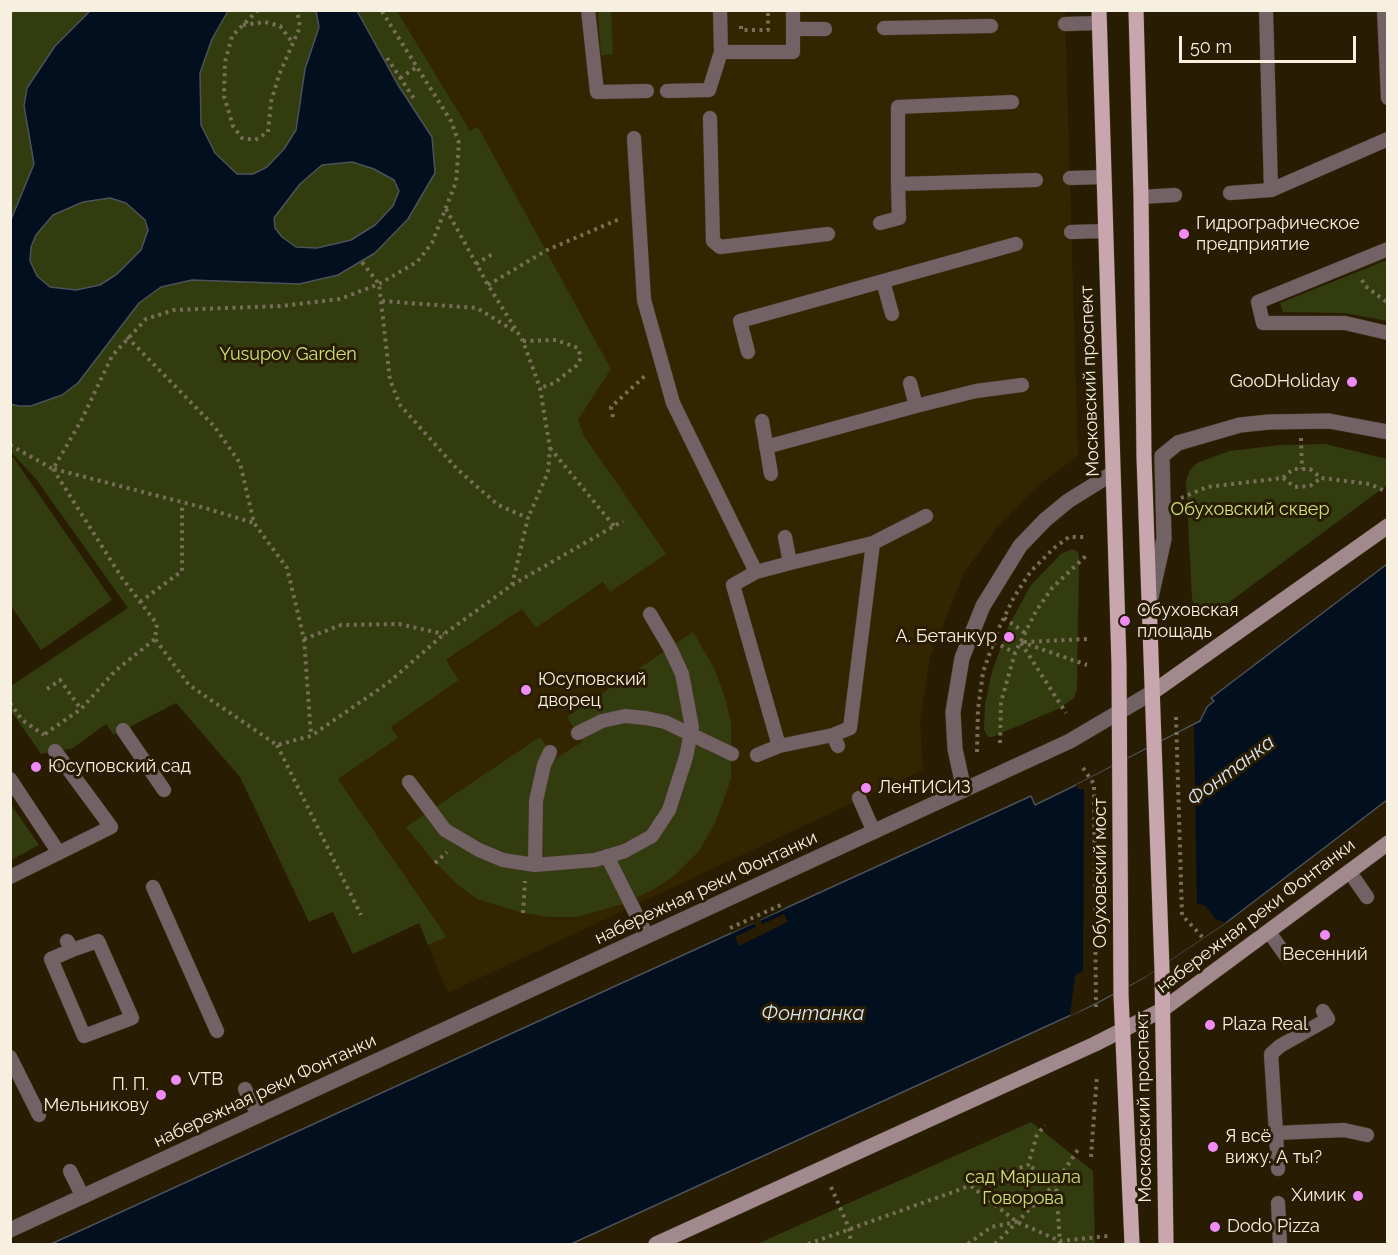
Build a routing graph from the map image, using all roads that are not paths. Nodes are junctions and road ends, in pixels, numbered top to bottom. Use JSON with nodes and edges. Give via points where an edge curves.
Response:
{"nodes":[{"id":1,"x":588,"y":10,"type":"edge"},
{"id":2,"x":720,"y":10,"type":"edge"},
{"id":3,"x":793,"y":10,"type":"edge"},
{"id":4,"x":1136,"y":10,"type":"edge"},
{"id":5,"x":1266,"y":10,"type":"edge"},
{"id":6,"x":1384,"y":10,"type":"edge"},
{"id":7,"x":960,"y":12,"type":"edge"},
{"id":8,"x":1099,"y":17,"type":"edge"},
{"id":9,"x":1065,"y":24,"type":"dead end"},
{"id":10,"x":960,"y":26,"type":"junction"},
{"id":11,"x":991,"y":26,"type":"dead end"},
{"id":12,"x":884,"y":28,"type":"dead end"},
{"id":13,"x":794,"y":29,"type":"junction"},
{"id":14,"x":825,"y":29,"type":"dead end"},
{"id":15,"x":720,"y":52,"type":"junction"},
{"id":16,"x":709,"y":90,"type":"junction"},
{"id":17,"x":647,"y":91,"type":"dead end"},
{"id":18,"x":667,"y":91,"type":"dead end"},
{"id":19,"x":633,"y":92,"type":"junction"},
{"id":20,"x":1388,"y":98,"type":"edge"},
{"id":21,"x":1012,"y":102,"type":"dead end"},
{"id":22,"x":633,"y":107,"type":"dead end"},
{"id":23,"x":634,"y":138,"type":"dead end"},
{"id":24,"x":1388,"y":139,"type":"edge"},
{"id":25,"x":1104,"y":177,"type":"junction"},
{"id":26,"x":1070,"y":178,"type":"dead end"},
{"id":27,"x":1036,"y":180,"type":"dead end"},
{"id":28,"x":898,"y":184,"type":"junction"},
{"id":29,"x":1270,"y":190,"type":"junction"},
{"id":30,"x":1230,"y":193,"type":"dead end"},
{"id":31,"x":1175,"y":195,"type":"dead end"},
{"id":32,"x":1142,"y":196,"type":"junction"},
{"id":33,"x":880,"y":223,"type":"dead end"},
{"id":34,"x":1105,"y":231,"type":"junction"},
{"id":35,"x":1071,"y":232,"type":"dead end"},
{"id":36,"x":828,"y":234,"type":"dead end"},
{"id":37,"x":1016,"y":244,"type":"dead end"},
{"id":38,"x":1388,"y":249,"type":"edge"},
{"id":39,"x":883,"y":281,"type":"junction"},
{"id":40,"x":892,"y":314,"type":"dead end"},
{"id":41,"x":1388,"y":333,"type":"edge"},
{"id":42,"x":748,"y":352,"type":"dead end"},
{"id":43,"x":910,"y":383,"type":"dead end"},
{"id":44,"x":1022,"y":386,"type":"dead end"},
{"id":45,"x":916,"y":406,"type":"junction"},
{"id":46,"x":762,"y":421,"type":"dead end"},
{"id":47,"x":1388,"y":432,"type":"edge"},
{"id":48,"x":766,"y":447,"type":"junction"},
{"id":49,"x":1113,"y":473,"type":"junction"},
{"id":50,"x":771,"y":474,"type":"dead end"},
{"id":51,"x":926,"y":516,"type":"dead end"},
{"id":52,"x":1388,"y":526,"type":"edge"},
{"id":53,"x":785,"y":537,"type":"dead end"},
{"id":54,"x":873,"y":543,"type":"junction"},
{"id":55,"x":790,"y":563,"type":"junction"},
{"id":56,"x":756,"y":573,"type":"junction"},
{"id":57,"x":1150,"y":606,"type":"junction"},
{"id":58,"x":650,"y":614,"type":"dead end"},
{"id":59,"x":1153,"y":692,"type":"junction"},
{"id":60,"x":1120,"y":712,"type":"junction"},
{"id":61,"x":123,"y":730,"type":"dead end"},
{"id":62,"x":578,"y":734,"type":"dead end"},
{"id":63,"x":691,"y":735,"type":"junction"},
{"id":64,"x":779,"y":746,"type":"junction"},
{"id":65,"x":1120,"y":750,"type":"joint"},
{"id":66,"x":55,"y":751,"type":"road end"},
{"id":67,"x":550,"y":752,"type":"dead end"},
{"id":68,"x":732,"y":754,"type":"dead end"},
{"id":69,"x":757,"y":755,"type":"dead end"},
{"id":70,"x":10,"y":779,"type":"edge"},
{"id":71,"x":409,"y":782,"type":"dead end"},
{"id":72,"x":164,"y":790,"type":"dead end"},
{"id":73,"x":964,"y":790,"type":"junction"},
{"id":74,"x":859,"y":798,"type":"dead end"},
{"id":75,"x":874,"y":831,"type":"junction"},
{"id":76,"x":1388,"y":843,"type":"edge"},
{"id":77,"x":59,"y":853,"type":"junction"},
{"id":78,"x":608,"y":856,"type":"junction"},
{"id":79,"x":535,"y":865,"type":"junction"},
{"id":80,"x":1349,"y":871,"type":"junction"},
{"id":81,"x":10,"y":877,"type":"edge"},
{"id":82,"x":153,"y":887,"type":"dead end"},
{"id":83,"x":1366,"y":897,"type":"dead end"},
{"id":84,"x":1269,"y":932,"type":"junction"},
{"id":85,"x":647,"y":936,"type":"junction"},
{"id":86,"x":70,"y":946,"type":"joint"},
{"id":87,"x":1286,"y":956,"type":"dead end"},
{"id":88,"x":1121,"y":995,"type":"joint"},
{"id":89,"x":1162,"y":1010,"type":"junction"},
{"id":90,"x":1323,"y":1011,"type":"dead end"},
{"id":91,"x":1124,"y":1030,"type":"junction"},
{"id":92,"x":217,"y":1031,"type":"dead end"},
{"id":93,"x":10,"y":1057,"type":"edge"},
{"id":94,"x":245,"y":1089,"type":"dead end"},
{"id":95,"x":39,"y":1114,"type":"dead end"},
{"id":96,"x":258,"y":1115,"type":"junction"},
{"id":97,"x":1276,"y":1133,"type":"junction"},
{"id":98,"x":1367,"y":1135,"type":"dead end"},
{"id":99,"x":1278,"y":1169,"type":"dead end"},
{"id":100,"x":70,"y":1171,"type":"dead end"},
{"id":101,"x":83,"y":1197,"type":"junction"},
{"id":102,"x":1278,"y":1203,"type":"dead end"},
{"id":103,"x":10,"y":1230,"type":"edge"},
{"id":104,"x":656,"y":1245,"type":"edge"},
{"id":105,"x":1132,"y":1245,"type":"edge"},
{"id":106,"x":1166,"y":1245,"type":"edge"},
{"id":107,"x":1280,"y":1245,"type":"edge"}],
"edges":[{"from":1,"to":19,"type":"lane","via":[[597,92]]},
{"from":2,"to":15,"type":"lane"},
{"from":3,"to":13,"type":"lane"},
{"from":4,"to":32,"type":"main road"},
{"from":5,"to":29,"type":"lane"},
{"from":6,"to":20,"type":"lane"},
{"from":7,"to":10,"type":"lane"},
{"from":8,"to":9,"type":"lane"},
{"from":8,"to":25,"type":"main road","name":"Московский проспект"},
{"from":10,"to":11,"type":"lane"},
{"from":10,"to":12,"type":"lane"},
{"from":13,"to":14,"type":"lane"},
{"from":13,"to":15,"type":"lane","via":[[794,52]]},
{"from":15,"to":16,"type":"lane"},
{"from":16,"to":18,"type":"lane"},
{"from":16,"to":36,"type":"lane","via":[[713,241],[720,247]]},
{"from":17,"to":19,"type":"lane"},
{"from":19,"to":22,"type":"lane"},
{"from":21,"to":28,"type":"lane","via":[[898,107]]},
{"from":23,"to":56,"type":"lane","via":[[644,300],[661,362],[673,403]]},
{"from":24,"to":29,"type":"lane"},
{"from":25,"to":26,"type":"lane"},
{"from":25,"to":34,"type":"main road","name":"Московский проспект"},
{"from":27,"to":28,"type":"lane"},
{"from":28,"to":33,"type":"lane","via":[[898,218]]},
{"from":29,"to":30,"type":"lane"},
{"from":31,"to":32,"type":"lane"},
{"from":32,"to":57,"type":"main road","via":[[1144,457]]},
{"from":34,"to":35,"type":"lane"},
{"from":34,"to":49,"type":"main road","name":"Московский проспект"},
{"from":37,"to":39,"type":"lane"},
{"from":38,"to":41,"type":"lane","via":[[1258,302],[1263,322],[1345,323]]},
{"from":39,"to":40,"type":"lane"},
{"from":39,"to":42,"type":"lane","via":[[740,321]]},
{"from":43,"to":45,"type":"lane"},
{"from":44,"to":45,"type":"lane","via":[[976,391]]},
{"from":45,"to":48,"type":"lane"},
{"from":46,"to":48,"type":"lane"},
{"from":47,"to":57,"type":"street","via":[[1329,421],[1269,422],[1178,442],[1162,456],[1164,539]]},
{"from":48,"to":50,"type":"lane"},
{"from":49,"to":60,"type":"main road","name":"Московский проспект"},
{"from":49,"to":73,"type":"street","via":[[1045,520],[1020,546],[983,606],[962,658],[953,712],[954,749]]},
{"from":51,"to":54,"type":"lane"},
{"from":52,"to":59,"type":"main road","name":"набережная реки Фонтанки"},
{"from":53,"to":55,"type":"lane"},
{"from":54,"to":55,"type":"lane"},
{"from":54,"to":64,"type":"lane","via":[[850,728],[835,741]]},
{"from":55,"to":56,"type":"lane"},
{"from":56,"to":64,"type":"lane","via":[[733,585]]},
{"from":57,"to":59,"type":"main road"},
{"from":58,"to":63,"type":"lane","via":[[682,674]]},
{"from":59,"to":60,"type":"street","name":"набережная реки Фонтанки"},
{"from":59,"to":89,"type":"main road","name":"Московский проспект"},
{"from":60,"to":65,"type":"main road","name":"Московский проспект"},
{"from":60,"to":73,"type":"street","name":"набережная реки Фонтанки","via":[[1070,741]]},
{"from":61,"to":72,"type":"lane"},
{"from":62,"to":63,"type":"lane","via":[[602,721],[626,716],[665,722]]},
{"from":63,"to":68,"type":"lane"},
{"from":63,"to":78,"type":"lane","via":[[669,810],[652,836]]},
{"from":64,"to":69,"type":"lane"},
{"from":65,"to":88,"type":"main road","name":"Обуховский мост"},
{"from":66,"to":77,"type":"lane","via":[[116,830]]},
{"from":67,"to":79,"type":"lane","via":[[536,801]]},
{"from":70,"to":77,"type":"lane"},
{"from":71,"to":79,"type":"lane","via":[[445,830],[503,860]]},
{"from":73,"to":75,"type":"street","name":"набережная реки Фонтанки"},
{"from":74,"to":75,"type":"lane"},
{"from":75,"to":85,"type":"street","name":"набережная реки Фонтанки"},
{"from":76,"to":80,"type":"main road","name":"набережная реки Фонтанки"},
{"from":77,"to":81,"type":"lane","via":[[33,871]]},
{"from":78,"to":79,"type":"lane","via":[[564,865]]},
{"from":78,"to":85,"type":"lane"},
{"from":80,"to":83,"type":"lane"},
{"from":80,"to":84,"type":"main road","name":"набережная реки Фонтанки"},
{"from":82,"to":92,"type":"lane"},
{"from":84,"to":87,"type":"lane"},
{"from":84,"to":89,"type":"main road","name":"набережная реки Фонтанки"},
{"from":85,"to":96,"type":"street","name":"набережная реки Фонтанки"},
{"from":86,"to":86,"type":"lane","via":[[98,940],[132,1018],[84,1036],[51,959]]},
{"from":88,"to":91,"type":"main road","name":"Московский проспект"},
{"from":89,"to":91,"type":"main road","name":"набережная реки Фонтанки"},
{"from":89,"to":106,"type":"main road","name":"Московский проспект"},
{"from":90,"to":97,"type":"lane","via":[[1328,1018],[1271,1054]]},
{"from":91,"to":104,"type":"main road","name":"набережная реки Фонтанки"},
{"from":91,"to":105,"type":"main road","name":"Московский проспект"},
{"from":93,"to":95,"type":"lane"},
{"from":94,"to":96,"type":"lane"},
{"from":96,"to":101,"type":"street","name":"набережная реки Фонтанки"},
{"from":97,"to":98,"type":"lane","via":[[1344,1130]]},
{"from":97,"to":99,"type":"lane"},
{"from":100,"to":101,"type":"lane"},
{"from":101,"to":103,"type":"street","name":"набережная реки Фонтанки"},
{"from":102,"to":107,"type":"lane"}]}
